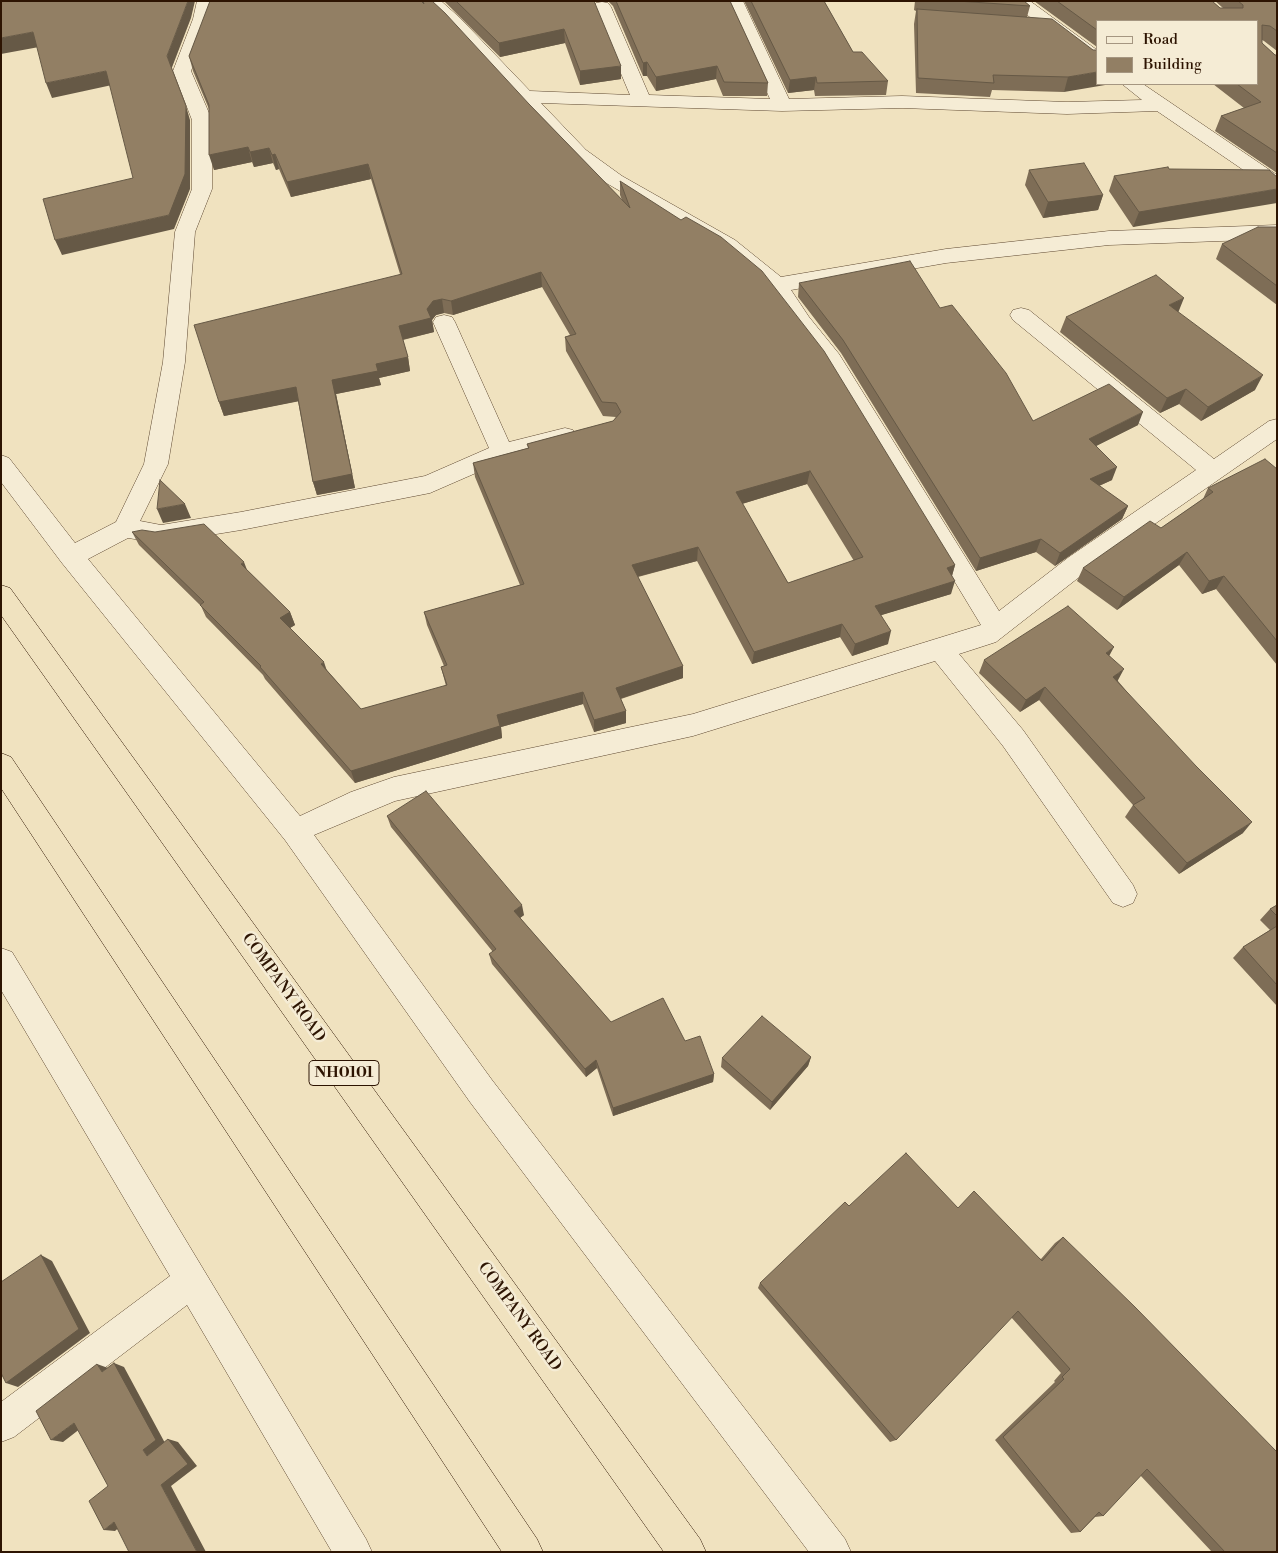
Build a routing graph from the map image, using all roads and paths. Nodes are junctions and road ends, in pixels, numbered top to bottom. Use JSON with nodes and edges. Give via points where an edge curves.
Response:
{"nodes":[{"id":1,"x":206,"y":1,"type":"edge"},
{"id":2,"x":430,"y":1,"type":"edge"},
{"id":3,"x":734,"y":1,"type":"edge"},
{"id":4,"x":1018,"y":1,"type":"edge"},
{"id":5,"x":602,"y":7,"type":"dead end"},
{"id":6,"x":1024,"y":25,"type":"edge"},
{"id":7,"x":1053,"y":27,"type":"junction"},
{"id":8,"x":1096,"y":57,"type":"edge"},
{"id":9,"x":1132,"y":85,"type":"edge"},
{"id":10,"x":527,"y":97,"type":"junction"},
{"id":11,"x":642,"y":101,"type":"junction"},
{"id":12,"x":782,"y":105,"type":"junction"},
{"id":13,"x":1160,"y":105,"type":"junction"},
{"id":14,"x":1277,"y":187,"type":"edge"},
{"id":15,"x":1277,"y":232,"type":"edge"},
{"id":16,"x":777,"y":285,"type":"junction"},
{"id":17,"x":1021,"y":315,"type":"dead end"},
{"id":18,"x":444,"y":322,"type":"dead end"},
{"id":19,"x":1277,"y":427,"type":"edge"},
{"id":20,"x":589,"y":430,"type":"edge"},
{"id":21,"x":502,"y":452,"type":"junction"},
{"id":22,"x":1,"y":464,"type":"edge"},
{"id":23,"x":1213,"y":471,"type":"junction"},
{"id":24,"x":125,"y":528,"type":"junction"},
{"id":25,"x":72,"y":556,"type":"junction"},
{"id":26,"x":1,"y":595,"type":"edge"},
{"id":27,"x":996,"y":628,"type":"junction"},
{"id":28,"x":941,"y":650,"type":"junction"},
{"id":29,"x":1,"y":765,"type":"edge"},
{"id":30,"x":294,"y":831,"type":"junction"},
{"id":31,"x":1123,"y":894,"type":"dead end"},
{"id":32,"x":1,"y":962,"type":"edge"},
{"id":33,"x":191,"y":1281,"type":"junction"},
{"id":34,"x":1,"y":1424,"type":"edge"},
{"id":35,"x":353,"y":1552,"type":"edge"},
{"id":36,"x":524,"y":1552,"type":"edge"},
{"id":37,"x":688,"y":1552,"type":"edge"},
{"id":38,"x":832,"y":1552,"type":"edge"}],
"edges":[{"from":1,"to":24,"type":"street","via":[[182,71],[202,120],[202,188],[184,232],[174,362],[156,464]]},
{"from":2,"to":10,"type":"street"},
{"from":3,"to":12,"type":"street"},
{"from":4,"to":7,"type":"street"},
{"from":5,"to":11,"type":"street"},
{"from":6,"to":7,"type":"street"},
{"from":7,"to":8,"type":"street"},
{"from":9,"to":13,"type":"street"},
{"from":10,"to":11,"type":"street"},
{"from":10,"to":16,"type":"street","via":[[579,154],[615,180],[728,245]]},
{"from":11,"to":12,"type":"street"},
{"from":12,"to":13,"type":"street","via":[[902,102],[1067,108]]},
{"from":13,"to":14,"type":"street"},
{"from":15,"to":16,"type":"street","via":[[1108,238],[946,256]]},
{"from":16,"to":27,"type":"street","via":[[831,359]]},
{"from":17,"to":23,"type":"street"},
{"from":18,"to":21,"type":"street"},
{"from":19,"to":23,"type":"street"},
{"from":20,"to":21,"type":"street"},
{"from":21,"to":24,"type":"street","via":[[430,484],[161,534]]},
{"from":22,"to":25,"type":"street"},
{"from":23,"to":27,"type":"street","via":[[1078,564]]},
{"from":24,"to":25,"type":"street"},
{"from":25,"to":30,"type":"street"},
{"from":26,"to":37,"type":"highway","name":"COMPANY ROAD","number":"NH0101"},
{"from":27,"to":28,"type":"street","via":[[987,635]]},
{"from":28,"to":30,"type":"street","via":[[693,725],[394,790],[360,800]]},
{"from":28,"to":31,"type":"street","via":[[1013,738]]},
{"from":29,"to":36,"type":"highway"},
{"from":30,"to":38,"type":"street","via":[[481,1091]]},
{"from":32,"to":33,"type":"street"},
{"from":33,"to":34,"type":"street"},
{"from":33,"to":35,"type":"street"}]}
